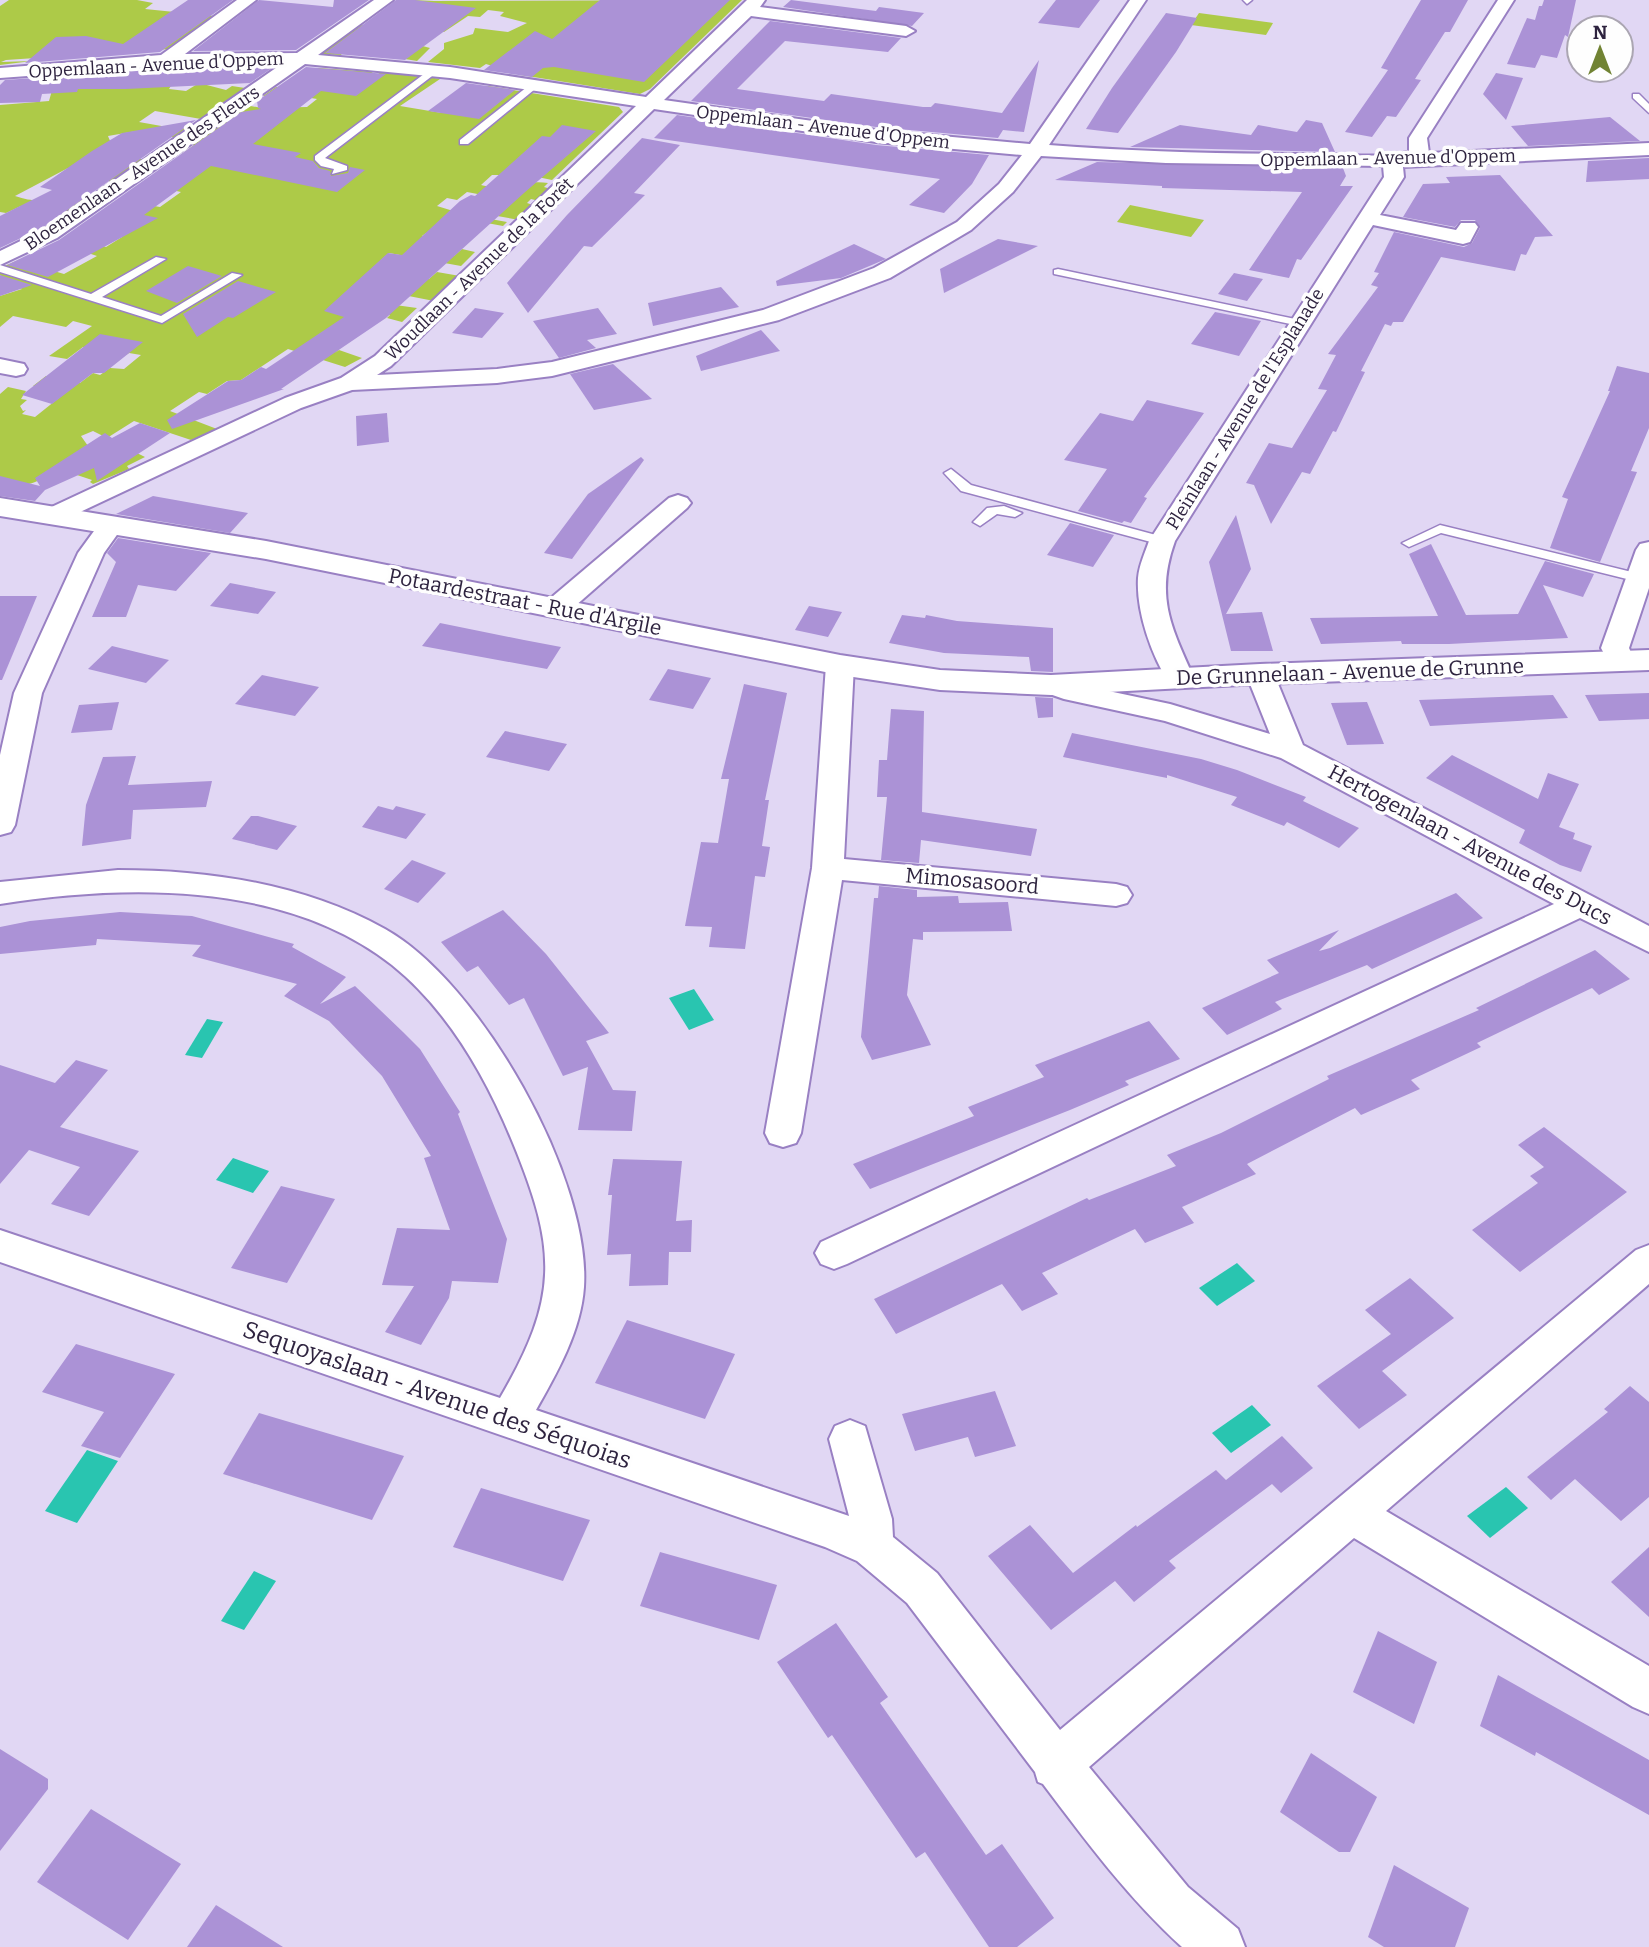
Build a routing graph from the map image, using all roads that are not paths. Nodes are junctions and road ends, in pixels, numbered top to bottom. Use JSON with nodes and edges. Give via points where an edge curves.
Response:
{"nodes":[{"id":1,"x":248,"y":0,"type":"edge"},
{"id":2,"x":385,"y":0,"type":"edge"},
{"id":3,"x":1138,"y":0,"type":"edge"},
{"id":4,"x":1506,"y":0,"type":"edge"},
{"id":5,"x":752,"y":5,"type":"edge"},
{"id":6,"x":906,"y":31,"type":"dead end"},
{"id":7,"x":302,"y":58,"type":"junction"},
{"id":8,"x":164,"y":61,"type":"junction"},
{"id":9,"x":435,"y":70,"type":"junction"},
{"id":10,"x":0,"y":73,"type":"edge"},
{"id":11,"x":535,"y":85,"type":"junction"},
{"id":12,"x":1636,"y":96,"type":"dead end"},
{"id":13,"x":650,"y":103,"type":"junction"},
{"id":14,"x":1649,"y":110,"type":"edge"},
{"id":15,"x":464,"y":142,"type":"dead end"},
{"id":16,"x":1649,"y":149,"type":"edge"},
{"id":17,"x":1035,"y":151,"type":"junction"},
{"id":18,"x":1405,"y":159,"type":"junction"},
{"id":19,"x":336,"y":172,"type":"dead end"},
{"id":20,"x":1367,"y":218,"type":"junction"},
{"id":21,"x":1468,"y":227,"type":"dead end"},
{"id":22,"x":160,"y":259,"type":"dead end"},
{"id":23,"x":0,"y":260,"type":"edge"},
{"id":24,"x":0,"y":268,"type":"edge"},
{"id":25,"x":1058,"y":272,"type":"dead end"},
{"id":26,"x":236,"y":275,"type":"dead end"},
{"id":27,"x":92,"y":298,"type":"junction"},
{"id":28,"x":1300,"y":323,"type":"junction"},
{"id":29,"x":349,"y":383,"type":"junction"},
{"id":30,"x":951,"y":473,"type":"dead end"},
{"id":31,"x":678,"y":503,"type":"dead end"},
{"id":32,"x":0,"y":507,"type":"edge"},
{"id":33,"x":52,"y":516,"type":"junction"},
{"id":34,"x":980,"y":522,"type":"dead end"},
{"id":35,"x":111,"y":525,"type":"junction"},
{"id":36,"x":1409,"y":543,"type":"dead end"},
{"id":37,"x":1160,"y":546,"type":"junction"},
{"id":38,"x":1649,"y":550,"type":"edge"},
{"id":39,"x":1639,"y":578,"type":"junction"},
{"id":40,"x":556,"y":608,"type":"junction"},
{"id":41,"x":1635,"y":661,"type":"edge"},
{"id":42,"x":840,"y":665,"type":"junction"},
{"id":43,"x":1260,"y":674,"type":"junction"},
{"id":44,"x":1180,"y":678,"type":"junction"},
{"id":45,"x":1051,"y":685,"type":"junction"},
{"id":46,"x":1291,"y":751,"type":"junction"},
{"id":47,"x":0,"y":825,"type":"edge"},
{"id":48,"x":828,"y":868,"type":"junction"},
{"id":49,"x":0,"y":893,"type":"edge"},
{"id":50,"x":1116,"y":895,"type":"dead end"},
{"id":51,"x":1578,"y":902,"type":"junction"},
{"id":52,"x":1649,"y":940,"type":"edge"},
{"id":53,"x":783,"y":1133,"type":"dead end"},
{"id":54,"x":0,"y":1246,"type":"edge"},
{"id":55,"x":834,"y":1253,"type":"dead end"},
{"id":56,"x":1649,"y":1261,"type":"edge"},
{"id":57,"x":509,"y":1420,"type":"junction"},
{"id":58,"x":850,"y":1439,"type":"dead end"},
{"id":59,"x":1352,"y":1511,"type":"junction"},
{"id":60,"x":872,"y":1548,"type":"junction"},
{"id":61,"x":1649,"y":1691,"type":"edge"},
{"id":62,"x":1055,"y":1765,"type":"junction"},
{"id":63,"x":1220,"y":1947,"type":"edge"}],
"edges":[{"from":1,"to":8,"type":"street"},
{"from":2,"to":7,"type":"street","name":"Bloemenlaan - Avenue des Fleurs"},
{"from":3,"to":17,"type":"street"},
{"from":4,"to":18,"type":"street","name":"Pleinlaan - Avenue de l'Esplanade","via":[[1418,138],[1419,154]]},
{"from":5,"to":6,"type":"street","name":"Woudlaan - Avenue de la Forêt"},
{"from":5,"to":13,"type":"street","name":"Woudlaan - Avenue de la Forêt"},
{"from":7,"to":8,"type":"street","name":"Oppemlaan - Avenue d'Oppem"},
{"from":7,"to":9,"type":"street","name":"Oppemlaan - Avenue d'Oppem"},
{"from":7,"to":23,"type":"street","name":"Bloemenlaan - Avenue des Fleurs","via":[[50,234]]},
{"from":8,"to":10,"type":"street","name":"Oppemlaan - Avenue d'Oppem"},
{"from":9,"to":11,"type":"street","name":"Oppemlaan - Avenue d'Oppem"},
{"from":9,"to":19,"type":"lane","via":[[319,159],[343,168]]},
{"from":11,"to":13,"type":"street","name":"Oppemlaan - Avenue d'Oppem"},
{"from":11,"to":15,"type":"lane"},
{"from":12,"to":14,"type":"lane"},
{"from":13,"to":17,"type":"street","name":"Oppemlaan - Avenue d'Oppem","via":[[835,131]]},
{"from":13,"to":29,"type":"street","name":"Woudlaan - Avenue de la Forêt","via":[[383,361]]},
{"from":16,"to":18,"type":"street","name":"Oppemlaan - Avenue d'Oppem"},
{"from":17,"to":18,"type":"street","name":"Oppemlaan - Avenue d'Oppem","via":[[1241,160]]},
{"from":17,"to":29,"type":"street","via":[[995,199],[941,241],[883,273],[803,305],[552,369]]},
{"from":18,"to":20,"type":"street","name":"Pleinlaan - Avenue de l'Esplanade","via":[[1393,165],[1394,177]]},
{"from":20,"to":21,"type":"street","via":[[1462,238]]},
{"from":20,"to":28,"type":"street","name":"Pleinlaan - Avenue de l'Esplanade"},
{"from":22,"to":27,"type":"lane"},
{"from":24,"to":27,"type":"lane"},
{"from":25,"to":28,"type":"lane"},
{"from":26,"to":27,"type":"lane","via":[[162,320]]},
{"from":28,"to":37,"type":"street","name":"Pleinlaan - Avenue de l'Esplanade"},
{"from":29,"to":33,"type":"street","name":"Woudlaan - Avenue de la Forêt","via":[[293,403]]},
{"from":30,"to":37,"type":"lane","via":[[966,488]]},
{"from":31,"to":40,"type":"street"},
{"from":32,"to":33,"type":"street","name":"Potaardestraat - Rue d'Argile"},
{"from":33,"to":35,"type":"street","name":"Potaardestraat - Rue d'Argile"},
{"from":34,"to":37,"type":"lane","via":[[990,509],[997,508]]},
{"from":35,"to":40,"type":"street","name":"Potaardestraat - Rue d'Argile","via":[[267,550]]},
{"from":35,"to":47,"type":"street","via":[[91,553],[28,693]]},
{"from":36,"to":39,"type":"lane","via":[[1440,529]]},
{"from":37,"to":44,"type":"street","name":"Pleinlaan - Avenue de l'Esplanade","via":[[1151,578],[1153,598],[1167,651]]},
{"from":38,"to":39,"type":"street"},
{"from":39,"to":41,"type":"street","via":[[1615,648]]},
{"from":40,"to":42,"type":"street","name":"Potaardestraat - Rue d'Argile"},
{"from":41,"to":43,"type":"street","name":"De Grunnelaan - Avenue de Grunne"},
{"from":42,"to":45,"type":"street","name":"Potaardestraat - Rue d'Argile","via":[[940,680]]},
{"from":42,"to":48,"type":"street"},
{"from":43,"to":44,"type":"street","name":"De Grunnelaan - Avenue de Grunne"},
{"from":43,"to":46,"type":"street"},
{"from":44,"to":45,"type":"street","name":"De Grunnelaan - Avenue de Grunne"},
{"from":45,"to":46,"type":"street","name":"Hertogenlaan - Avenue des Ducs","via":[[1170,713]]},
{"from":46,"to":51,"type":"street","name":"Hertogenlaan - Avenue des Ducs"},
{"from":48,"to":50,"type":"street","name":"Mimosasoord"},
{"from":48,"to":53,"type":"street"},
{"from":49,"to":57,"type":"street","via":[[121,879],[238,888],[340,920],[377,939],[441,994],[503,1079],[545,1176],[560,1233],[565,1277],[561,1309],[537,1371]]},
{"from":51,"to":52,"type":"street","name":"Hertogenlaan - Avenue des Ducs"},
{"from":51,"to":55,"type":"street","via":[[1566,912]]},
{"from":54,"to":57,"type":"street","name":"Sequoyaslaan - Avenue des Séquoias"},
{"from":56,"to":59,"type":"street"},
{"from":57,"to":60,"type":"street","name":"Sequoyaslaan - Avenue des Séquoias","via":[[834,1530]]},
{"from":58,"to":60,"type":"street","via":[[872,1519]]},
{"from":59,"to":61,"type":"street","via":[[1383,1534]]},
{"from":59,"to":62,"type":"street"},
{"from":60,"to":62,"type":"street","name":"Sequoyaslaan - Avenue des Séquoias","via":[[922,1588]]},
{"from":62,"to":63,"type":"street","name":"Sequoyaslaan - Avenue des Séquoias","via":[[1171,1904]]}]}
